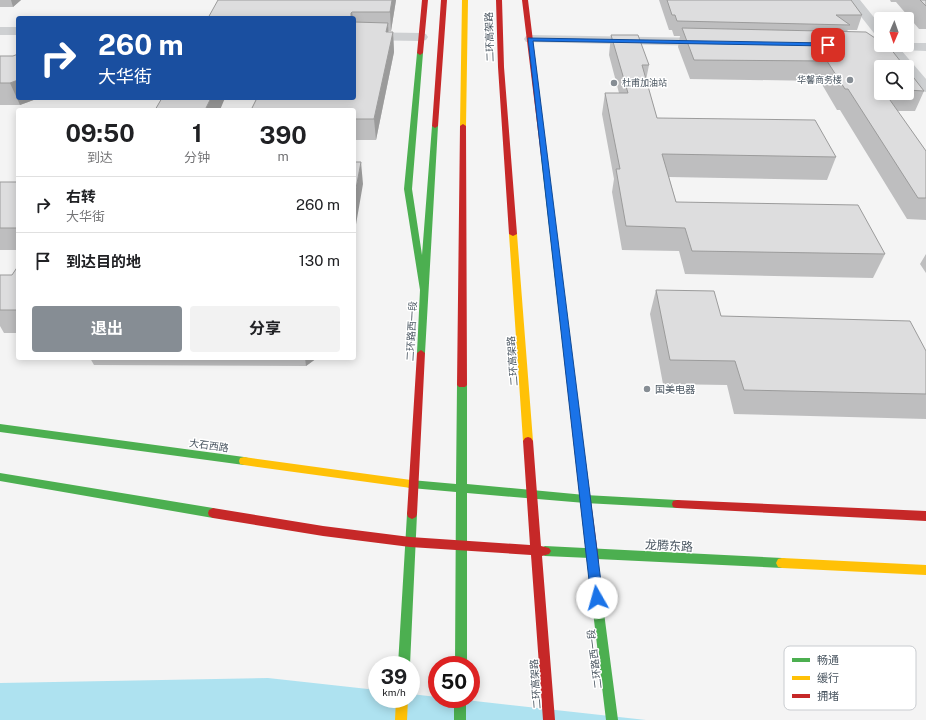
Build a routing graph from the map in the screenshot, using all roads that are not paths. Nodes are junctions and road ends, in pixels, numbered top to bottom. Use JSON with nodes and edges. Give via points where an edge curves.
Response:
{"nodes":[{"id":1,"x":425,"y":0,"type":"edge"},
{"id":2,"x":444,"y":0,"type":"edge"},
{"id":3,"x":465,"y":0,"type":"edge"},
{"id":4,"x":499,"y":0,"type":"edge"},
{"id":5,"x":525,"y":0,"type":"edge"},
{"id":6,"x":854,"y":0,"type":"edge"},
{"id":7,"x":874,"y":25,"type":"edge"},
{"id":8,"x":0,"y":31,"type":"edge"},
{"id":9,"x":16,"y":31,"type":"edge"},
{"id":10,"x":356,"y":36,"type":"edge"},
{"id":11,"x":422,"y":37,"type":"junction"},
{"id":12,"x":530,"y":39,"type":"junction"},
{"id":13,"x":718,"y":42,"type":"edge"},
{"id":14,"x":844,"y":45,"type":"edge"},
{"id":15,"x":874,"y":45,"type":"edge"},
{"id":16,"x":914,"y":46,"type":"edge"},
{"id":17,"x":926,"y":47,"type":"edge"},
{"id":18,"x":896,"y":52,"type":"edge"},
{"id":19,"x":926,"y":88,"type":"edge"},
{"id":20,"x":424,"y":290,"type":"junction"},
{"id":21,"x":0,"y":428,"type":"edge"},
{"id":22,"x":0,"y":477,"type":"edge"},
{"id":23,"x":414,"y":484,"type":"junction"},
{"id":24,"x":585,"y":499,"type":"junction"},
{"id":25,"x":926,"y":516,"type":"edge"},
{"id":26,"x":410,"y":542,"type":"junction"},
{"id":27,"x":592,"y":554,"type":"junction"},
{"id":28,"x":926,"y":570,"type":"edge"},
{"id":29,"x":405,"y":656,"type":"edge"},
{"id":30,"x":461,"y":656,"type":"edge"},
{"id":31,"x":402,"y":708,"type":"edge"},
{"id":32,"x":460,"y":708,"type":"edge"},
{"id":33,"x":401,"y":720,"type":"edge"},
{"id":34,"x":460,"y":720,"type":"edge"},
{"id":35,"x":549,"y":720,"type":"edge"},
{"id":36,"x":612,"y":720,"type":"edge"}],
"edges":[{"from":1,"to":11,"type":"main road","name":"二环路西一段"},
{"from":2,"to":20,"type":"main road"},
{"from":3,"to":30,"type":"main road"},
{"from":4,"to":35,"type":"main road","name":"二环高架路","via":[[501,67]]},
{"from":5,"to":12,"type":"main road","name":"二环路西一段"},
{"from":6,"to":7,"type":"street"},
{"from":8,"to":9,"type":"street"},
{"from":10,"to":11,"type":"street"},
{"from":11,"to":20,"type":"main road","name":"二环路西一段","via":[[408,189]]},
{"from":12,"to":13,"type":"street"},
{"from":12,"to":24,"type":"main road","name":"二环路西一段"},
{"from":14,"to":15,"type":"street"},
{"from":16,"to":17,"type":"street"},
{"from":18,"to":19,"type":"street"},
{"from":20,"to":23,"type":"main road","name":"二环路西一段"},
{"from":21,"to":23,"type":"main road","name":"大石西路"},
{"from":22,"to":26,"type":"main road","via":[[323,531]]},
{"from":23,"to":24,"type":"main road"},
{"from":23,"to":26,"type":"main road","name":"二环路西一段"},
{"from":24,"to":25,"type":"main road"},
{"from":24,"to":27,"type":"main road","name":"二环路西一段"},
{"from":26,"to":27,"type":"main road","name":"龙腾东路"},
{"from":26,"to":29,"type":"main road","name":"二环路西一段"},
{"from":27,"to":28,"type":"main road","name":"龙腾东路"},
{"from":27,"to":36,"type":"main road","name":"二环路西一段"},
{"from":31,"to":33,"type":"main road"},
{"from":32,"to":34,"type":"main road"}]}
